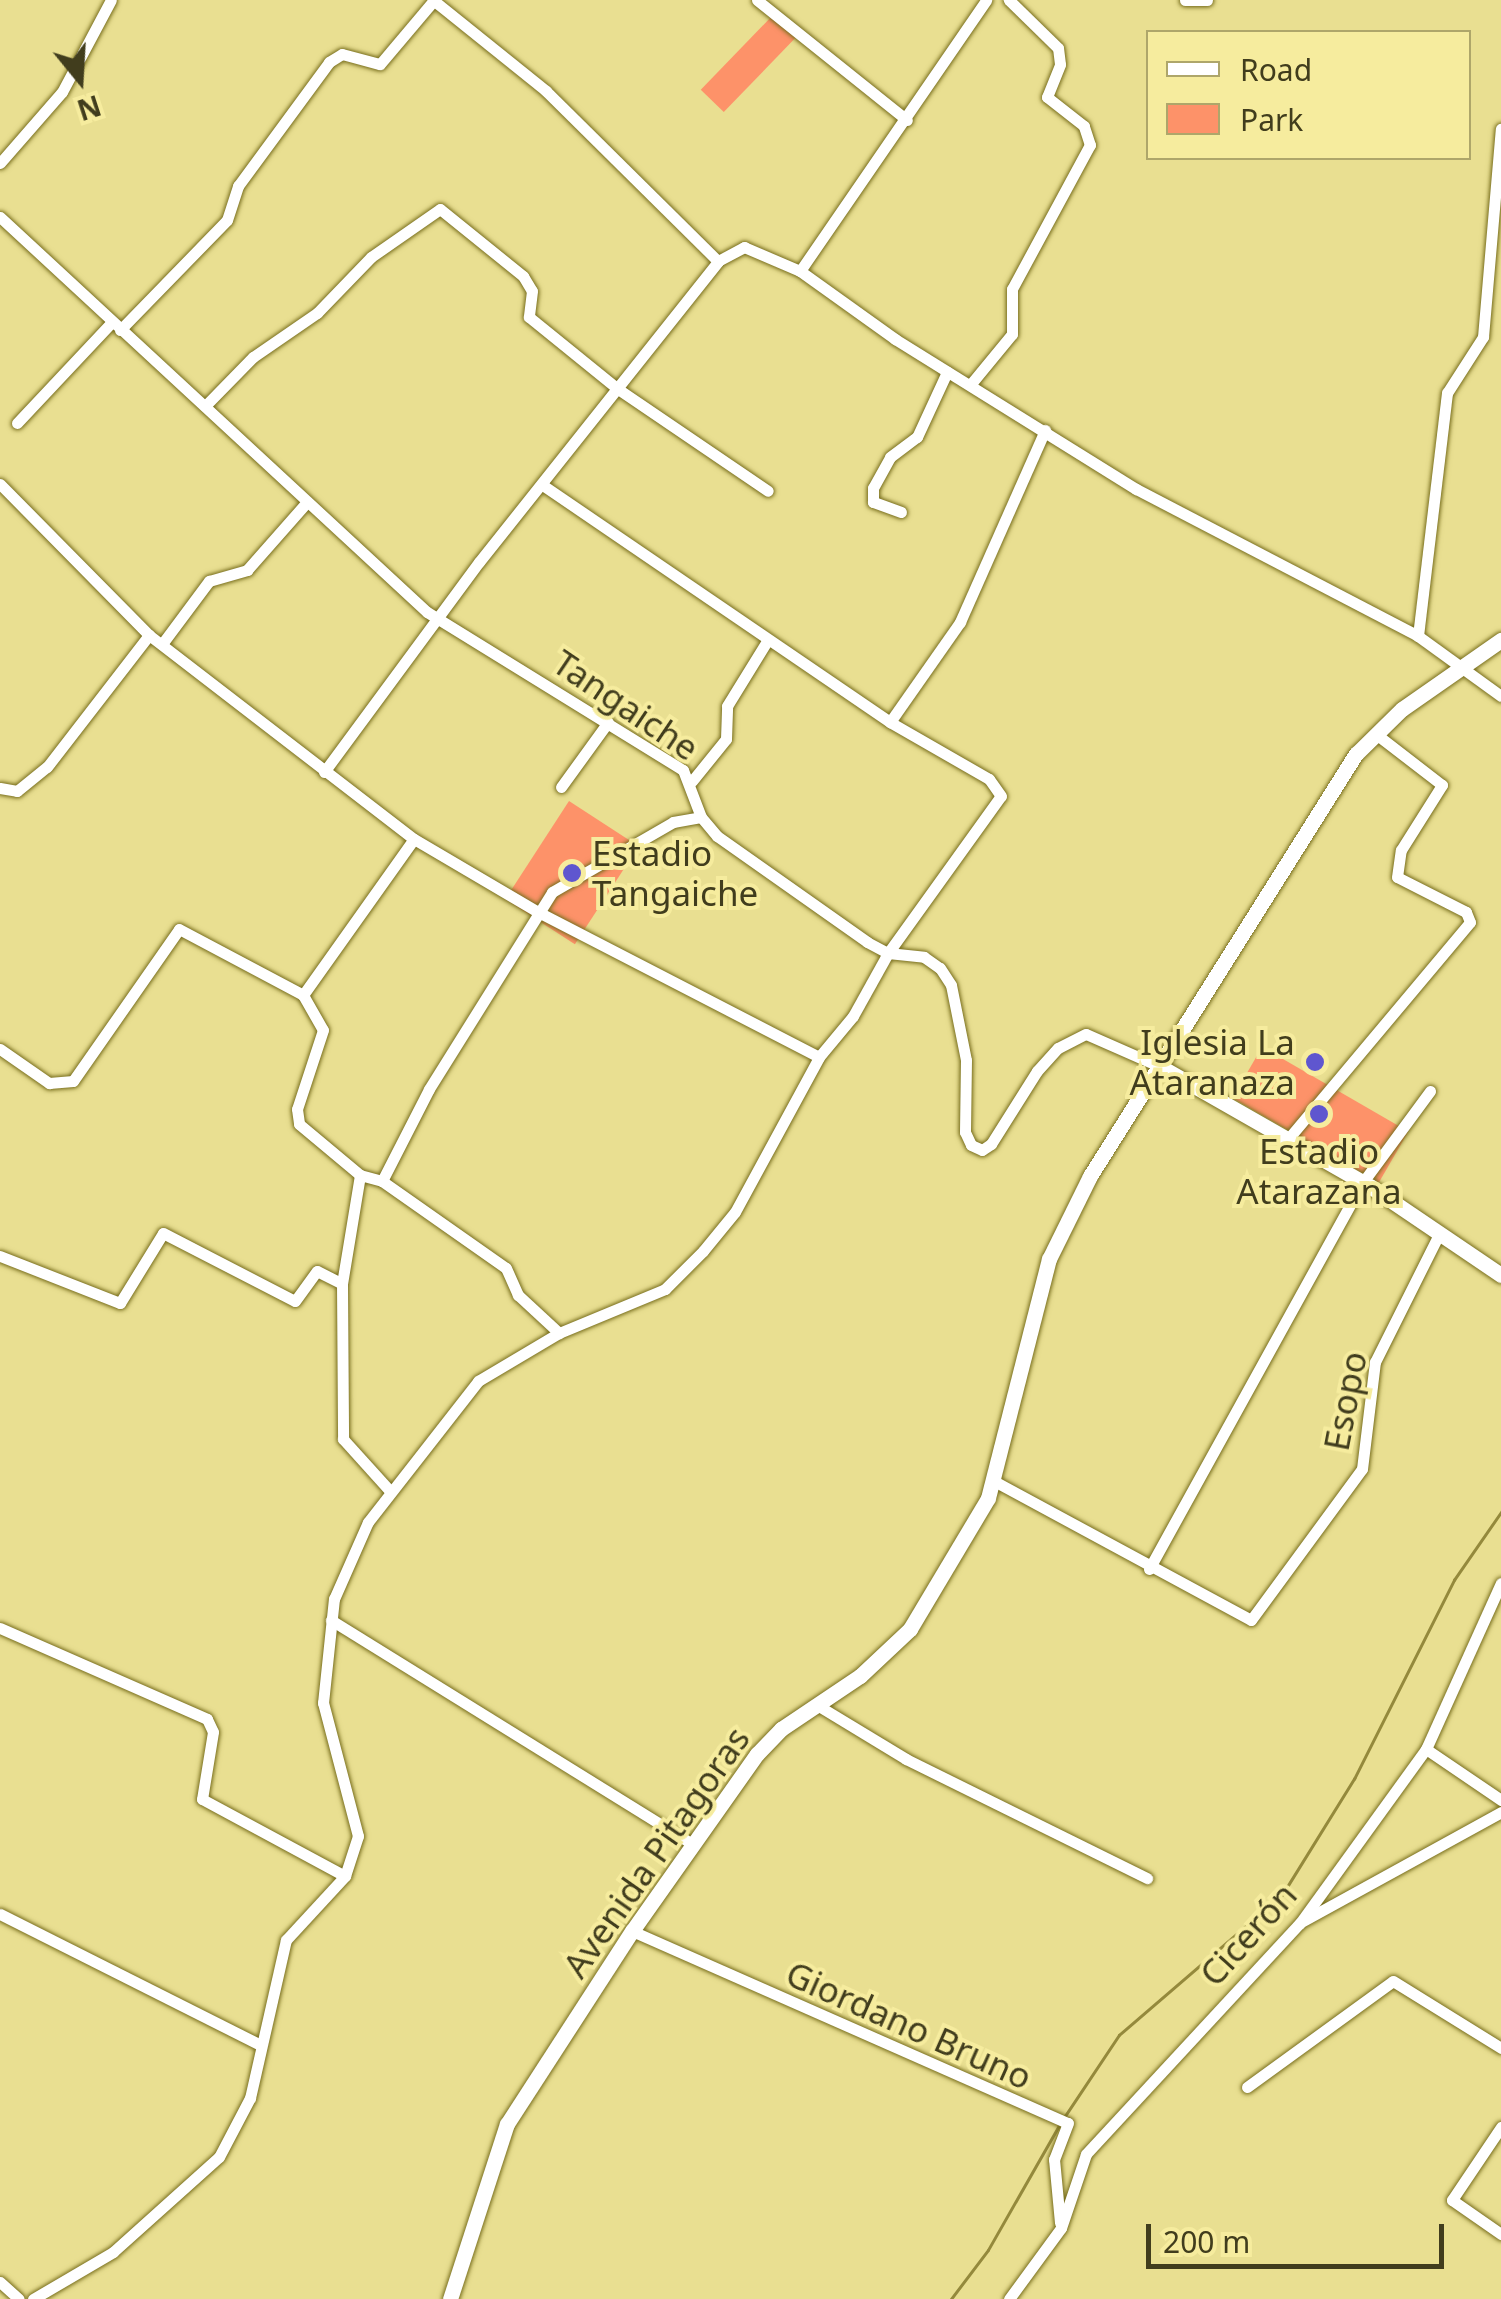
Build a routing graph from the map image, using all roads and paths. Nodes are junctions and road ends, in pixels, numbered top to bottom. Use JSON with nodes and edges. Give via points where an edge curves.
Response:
{"nodes":[{"id":1,"x":111,"y":0,"type":"edge"},
{"id":2,"x":434,"y":0,"type":"edge"},
{"id":3,"x":757,"y":0,"type":"edge"},
{"id":4,"x":986,"y":0,"type":"edge"},
{"id":5,"x":1009,"y":0,"type":"edge"},
{"id":6,"x":1185,"y":0,"type":"edge"},
{"id":7,"x":1206,"y":0,"type":"edge"},
{"id":8,"x":906,"y":120,"type":"junction"},
{"id":9,"x":1501,"y":129,"type":"edge"},
{"id":10,"x":0,"y":163,"type":"edge"},
{"id":11,"x":0,"y":216,"type":"edge"},
{"id":12,"x":718,"y":261,"type":"junction"},
{"id":13,"x":800,"y":271,"type":"junction"},
{"id":14,"x":116,"y":326,"type":"junction"},
{"id":15,"x":948,"y":372,"type":"junction"},
{"id":16,"x":970,"y":385,"type":"junction"},
{"id":17,"x":618,"y":390,"type":"junction"},
{"id":18,"x":204,"y":406,"type":"junction"},
{"id":19,"x":17,"y":422,"type":"dead end"},
{"id":20,"x":1045,"y":430,"type":"junction"},
{"id":21,"x":0,"y":484,"type":"edge"},
{"id":22,"x":543,"y":486,"type":"junction"},
{"id":23,"x":768,"y":491,"type":"dead end"},
{"id":24,"x":307,"y":502,"type":"junction"},
{"id":25,"x":901,"y":512,"type":"dead end"},
{"id":26,"x":442,"y":618,"type":"junction"},
{"id":27,"x":149,"y":635,"type":"junction"},
{"id":28,"x":1418,"y":636,"type":"junction"},
{"id":29,"x":766,"y":640,"type":"junction"},
{"id":30,"x":1501,"y":640,"type":"edge"},
{"id":31,"x":162,"y":644,"type":"junction"},
{"id":32,"x":1464,"y":664,"type":"junction"},
{"id":33,"x":1501,"y":696,"type":"edge"},
{"id":34,"x":608,"y":722,"type":"junction"},
{"id":35,"x":890,"y":722,"type":"junction"},
{"id":36,"x":1377,"y":735,"type":"junction"},
{"id":37,"x":324,"y":772,"type":"junction"},
{"id":38,"x":692,"y":781,"type":"junction"},
{"id":39,"x":561,"y":787,"type":"dead end"},
{"id":40,"x":0,"y":788,"type":"edge"},
{"id":41,"x":701,"y":817,"type":"junction"},
{"id":42,"x":414,"y":840,"type":"junction"},
{"id":43,"x":538,"y":912,"type":"junction"},
{"id":44,"x":888,"y":953,"type":"junction"},
{"id":45,"x":303,"y":995,"type":"junction"},
{"id":46,"x":0,"y":1049,"type":"edge"},
{"id":47,"x":820,"y":1057,"type":"junction"},
{"id":48,"x":1162,"y":1067,"type":"junction"},
{"id":49,"x":1430,"y":1092,"type":"dead end"},
{"id":50,"x":1288,"y":1139,"type":"junction"},
{"id":51,"x":360,"y":1175,"type":"junction"},
{"id":52,"x":382,"y":1181,"type":"junction"},
{"id":53,"x":1364,"y":1182,"type":"junction"},
{"id":54,"x":1439,"y":1234,"type":"junction"},
{"id":55,"x":0,"y":1256,"type":"edge"},
{"id":56,"x":1501,"y":1275,"type":"edge"},
{"id":57,"x":342,"y":1284,"type":"junction"},
{"id":58,"x":560,"y":1333,"type":"junction"},
{"id":59,"x":994,"y":1481,"type":"junction"},
{"id":60,"x":390,"y":1491,"type":"junction"},
{"id":61,"x":1148,"y":1568,"type":"junction"},
{"id":62,"x":1501,"y":1584,"type":"edge"},
{"id":63,"x":331,"y":1620,"type":"junction"},
{"id":64,"x":0,"y":1628,"type":"edge"},
{"id":65,"x":817,"y":1705,"type":"junction"},
{"id":66,"x":1426,"y":1749,"type":"junction"},
{"id":67,"x":1501,"y":1800,"type":"edge"},
{"id":68,"x":1501,"y":1812,"type":"edge"},
{"id":69,"x":694,"y":1845,"type":"junction"},
{"id":70,"x":344,"y":1876,"type":"junction"},
{"id":71,"x":1147,"y":1878,"type":"dead end"},
{"id":72,"x":0,"y":1914,"type":"edge"},
{"id":73,"x":1300,"y":1923,"type":"junction"},
{"id":74,"x":632,"y":1932,"type":"junction"},
{"id":75,"x":259,"y":2044,"type":"junction"},
{"id":76,"x":1500,"y":2046,"type":"edge"},
{"id":77,"x":1247,"y":2087,"type":"dead end"},
{"id":78,"x":1501,"y":2127,"type":"edge"},
{"id":79,"x":1061,"y":2228,"type":"junction"},
{"id":80,"x":1501,"y":2234,"type":"edge"},
{"id":81,"x":0,"y":2282,"type":"edge"},
{"id":82,"x":19,"y":2299,"type":"edge"},
{"id":83,"x":34,"y":2299,"type":"edge"},
{"id":84,"x":450,"y":2299,"type":"edge"},
{"id":85,"x":1010,"y":2299,"type":"edge"}],
"edges":[{"from":1,"to":10,"type":"street","via":[[62,92]]},
{"from":2,"to":12,"type":"street","via":[[546,91]]},
{"from":2,"to":14,"type":"street","via":[[380,64],[342,54],[330,62],[238,186],[227,220]]},
{"from":3,"to":8,"type":"street"},
{"from":4,"to":8,"type":"street"},
{"from":5,"to":16,"type":"street","via":[[1058,48],[1060,64],[1047,97],[1084,126],[1090,144],[1012,289],[1012,334]]},
{"from":6,"to":7,"type":"street"},
{"from":8,"to":13,"type":"street"},
{"from":9,"to":28,"type":"street","via":[[1483,338],[1448,394]]},
{"from":11,"to":14,"type":"street","name":"Tangaiche"},
{"from":12,"to":13,"type":"street","via":[[754,248]]},
{"from":12,"to":17,"type":"street"},
{"from":13,"to":15,"type":"street"},
{"from":14,"to":18,"type":"street","name":"Tangaiche"},
{"from":14,"to":19,"type":"street"},
{"from":15,"to":16,"type":"street"},
{"from":15,"to":25,"type":"street","via":[[917,437],[890,457],[873,488],[873,502]]},
{"from":16,"to":20,"type":"street"},
{"from":17,"to":18,"type":"street","via":[[529,317],[532,291],[524,276],[440,209],[371,257],[292,336],[253,357]]},
{"from":17,"to":22,"type":"street"},
{"from":17,"to":23,"type":"street"},
{"from":18,"to":24,"type":"street","name":"Tangaiche"},
{"from":20,"to":28,"type":"street","via":[[1136,489]]},
{"from":20,"to":35,"type":"street","via":[[960,622]]},
{"from":21,"to":27,"type":"street"},
{"from":22,"to":26,"type":"street"},
{"from":22,"to":29,"type":"street"},
{"from":24,"to":26,"type":"street","name":"Tangaiche"},
{"from":24,"to":31,"type":"street","via":[[247,570],[209,581]]},
{"from":26,"to":34,"type":"street","name":"Tangaiche"},
{"from":26,"to":37,"type":"street"},
{"from":27,"to":31,"type":"street"},
{"from":27,"to":40,"type":"street","via":[[47,767],[17,791]]},
{"from":28,"to":32,"type":"street"},
{"from":29,"to":35,"type":"street"},
{"from":29,"to":38,"type":"street","via":[[727,706],[726,739]]},
{"from":30,"to":32,"type":"main road","name":"Avenida Pitagoras"},
{"from":31,"to":37,"type":"street"},
{"from":32,"to":33,"type":"street"},
{"from":32,"to":36,"type":"main road","name":"Avenida Pitagoras"},
{"from":34,"to":38,"type":"street","name":"Tangaiche"},
{"from":34,"to":39,"type":"street"},
{"from":35,"to":44,"type":"street","via":[[988,780],[1001,796]]},
{"from":36,"to":48,"type":"main road","name":"Avenida Pitagoras","via":[[1356,754]]},
{"from":36,"to":50,"type":"street","via":[[1438,780],[1442,790],[1400,850],[1397,877],[1466,912],[1470,922]]},
{"from":37,"to":42,"type":"street"},
{"from":38,"to":41,"type":"street","name":"Tangaiche"},
{"from":41,"to":43,"type":"street","via":[[673,822],[585,870],[552,892]]},
{"from":41,"to":44,"type":"street","name":"Tangaiche","via":[[717,836]]},
{"from":42,"to":43,"type":"street"},
{"from":42,"to":45,"type":"street"},
{"from":43,"to":47,"type":"street"},
{"from":43,"to":52,"type":"street","via":[[428,1089]]},
{"from":44,"to":47,"type":"street","via":[[853,1016]]},
{"from":44,"to":48,"type":"street","name":"Tangaiche","via":[[924,957],[951,985],[966,1060],[965,1132],[982,1150],[1058,1048],[1086,1034]]},
{"from":45,"to":46,"type":"street","via":[[179,929],[73,1080],[48,1084]]},
{"from":45,"to":51,"type":"street","via":[[323,1030],[297,1109],[299,1124]]},
{"from":47,"to":58,"type":"street","via":[[735,1212],[703,1252],[665,1289]]},
{"from":48,"to":50,"type":"main road"},
{"from":48,"to":59,"type":"main road","name":"Avenida Pitagoras","via":[[1090,1176],[1049,1259]]},
{"from":49,"to":53,"type":"street"},
{"from":50,"to":53,"type":"main road"},
{"from":51,"to":52,"type":"street"},
{"from":51,"to":57,"type":"street"},
{"from":52,"to":58,"type":"street","via":[[506,1268],[518,1295]]},
{"from":53,"to":54,"type":"main road"},
{"from":53,"to":61,"type":"street"},
{"from":54,"to":56,"type":"main road"},
{"from":54,"to":61,"type":"street","name":"Esopo","via":[[1376,1362],[1362,1469],[1255,1617],[1239,1618]]},
{"from":55,"to":57,"type":"street","via":[[120,1303],[163,1233],[294,1301],[318,1271]]},
{"from":57,"to":60,"type":"street","via":[[343,1438]]},
{"from":58,"to":60,"type":"street","via":[[478,1380]]},
{"from":59,"to":61,"type":"street"},
{"from":59,"to":65,"type":"main road","name":"Avenida Pitagoras","via":[[910,1629]]},
{"from":60,"to":63,"type":"street","via":[[342,1576]]},
{"from":62,"to":66,"type":"street","name":"Cicerón"},
{"from":63,"to":69,"type":"street"},
{"from":63,"to":70,"type":"street","via":[[324,1702],[358,1836]]},
{"from":64,"to":70,"type":"street","via":[[206,1719],[214,1732],[202,1799]]},
{"from":65,"to":69,"type":"main road","name":"Avenida Pitagoras","via":[[757,1754]]},
{"from":65,"to":71,"type":"street","via":[[906,1759]]},
{"from":66,"to":67,"type":"street"},
{"from":66,"to":73,"type":"street","name":"Cicerón"},
{"from":68,"to":73,"type":"street"},
{"from":69,"to":74,"type":"main road","name":"Avenida Pitagoras"},
{"from":70,"to":75,"type":"street","via":[[286,1940]]},
{"from":72,"to":75,"type":"street"},
{"from":73,"to":79,"type":"street","name":"Cicerón","via":[[1086,2154]]},
{"from":74,"to":79,"type":"street","name":"Giordano Bruno","via":[[1066,2122],[1054,2159]]},
{"from":74,"to":84,"type":"main road","name":"Avenida Pitagoras","via":[[508,2124]]},
{"from":75,"to":83,"type":"street","via":[[250,2098],[219,2157],[113,2252]]},
{"from":76,"to":77,"type":"street","via":[[1392,1981]]},
{"from":78,"to":80,"type":"street","via":[[1452,2200]]},
{"from":79,"to":85,"type":"street","name":"Cicerón"},
{"from":81,"to":82,"type":"street"}]}
